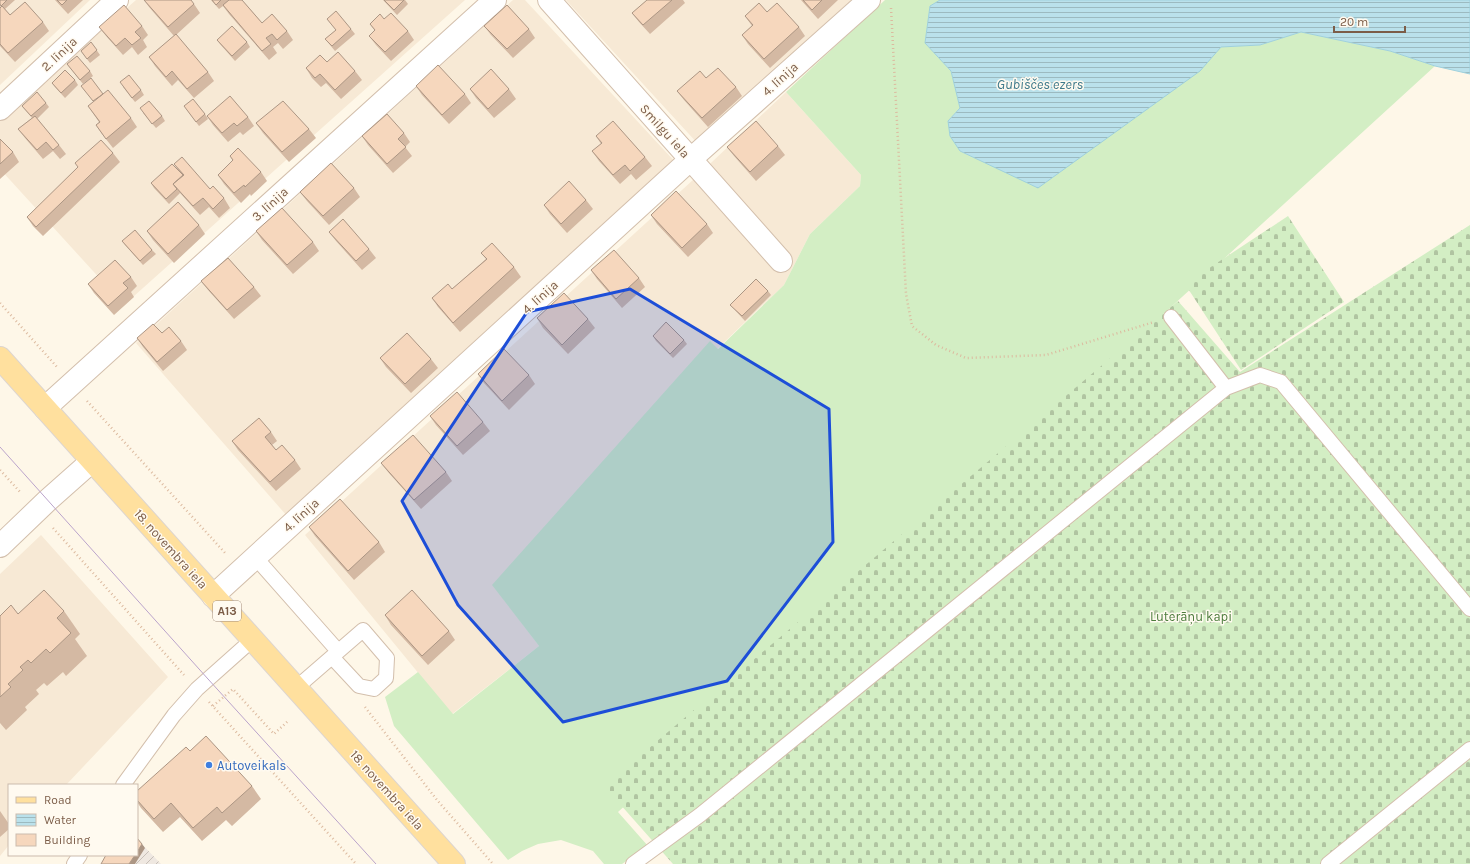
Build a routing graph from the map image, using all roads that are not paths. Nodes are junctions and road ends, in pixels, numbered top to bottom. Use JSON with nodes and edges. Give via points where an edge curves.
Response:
{"nodes":[{"id":1,"x":117,"y":0,"type":"edge"},
{"id":2,"x":495,"y":0,"type":"edge"},
{"id":3,"x":549,"y":0,"type":"edge"},
{"id":4,"x":869,"y":0,"type":"edge"},
{"id":5,"x":0,"y":109,"type":"edge"},
{"id":6,"x":691,"y":159,"type":"junction"},
{"id":7,"x":782,"y":261,"type":"dead end"},
{"id":8,"x":1171,"y":317,"type":"road end"},
{"id":9,"x":0,"y":358,"type":"edge"},
{"id":10,"x":1226,"y":388,"type":"junction"},
{"id":11,"x":45,"y":408,"type":"junction"},
{"id":12,"x":92,"y":461,"type":"junction"},
{"id":13,"x":0,"y":546,"type":"edge"},
{"id":14,"x":255,"y":557,"type":"junction"},
{"id":15,"x":213,"y":596,"type":"junction"},
{"id":16,"x":1470,"y":609,"type":"edge"},
{"id":17,"x":252,"y":640,"type":"junction"},
{"id":18,"x":296,"y":688,"type":"junction"},
{"id":19,"x":1470,"y":749,"type":"edge"},
{"id":20,"x":125,"y":784,"type":"edge"},
{"id":21,"x":454,"y":864,"type":"edge"},
{"id":22,"x":633,"y":864,"type":"edge"},
{"id":23,"x":1328,"y":864,"type":"edge"}],
"edges":[{"from":1,"to":5,"type":"street","name":"2. līnija"},
{"from":2,"to":11,"type":"street","name":"3. līnija"},
{"from":3,"to":6,"type":"street","name":"Smilgu iela"},
{"from":4,"to":6,"type":"street","name":"4. līnija"},
{"from":6,"to":7,"type":"street","name":"Smilgu iela"},
{"from":6,"to":14,"type":"street","name":"4. līnija"},
{"from":8,"to":10,"type":"lane"},
{"from":9,"to":11,"type":"main road","name":"18. novembra iela","number":"A13"},
{"from":10,"to":16,"type":"lane","via":[[1260,375],[1281,382]]},
{"from":10,"to":22,"type":"lane","via":[[700,815]]},
{"from":11,"to":12,"type":"main road","name":"18. novembra iela","number":"A13"},
{"from":12,"to":13,"type":"street"},
{"from":12,"to":15,"type":"main road","name":"18. novembra iela","number":"A13"},
{"from":14,"to":15,"type":"street","name":"4. līnija"},
{"from":14,"to":18,"type":"lane","via":[[335,654]]},
{"from":15,"to":17,"type":"main road","name":"18. novembra iela","number":"A13"},
{"from":17,"to":18,"type":"main road","name":"18. novembra iela","number":"A13"},
{"from":17,"to":20,"type":"lane","via":[[197,689],[174,715]]},
{"from":18,"to":21,"type":"main road","name":"18. novembra iela","number":"A13"},
{"from":19,"to":23,"type":"lane"}]}
